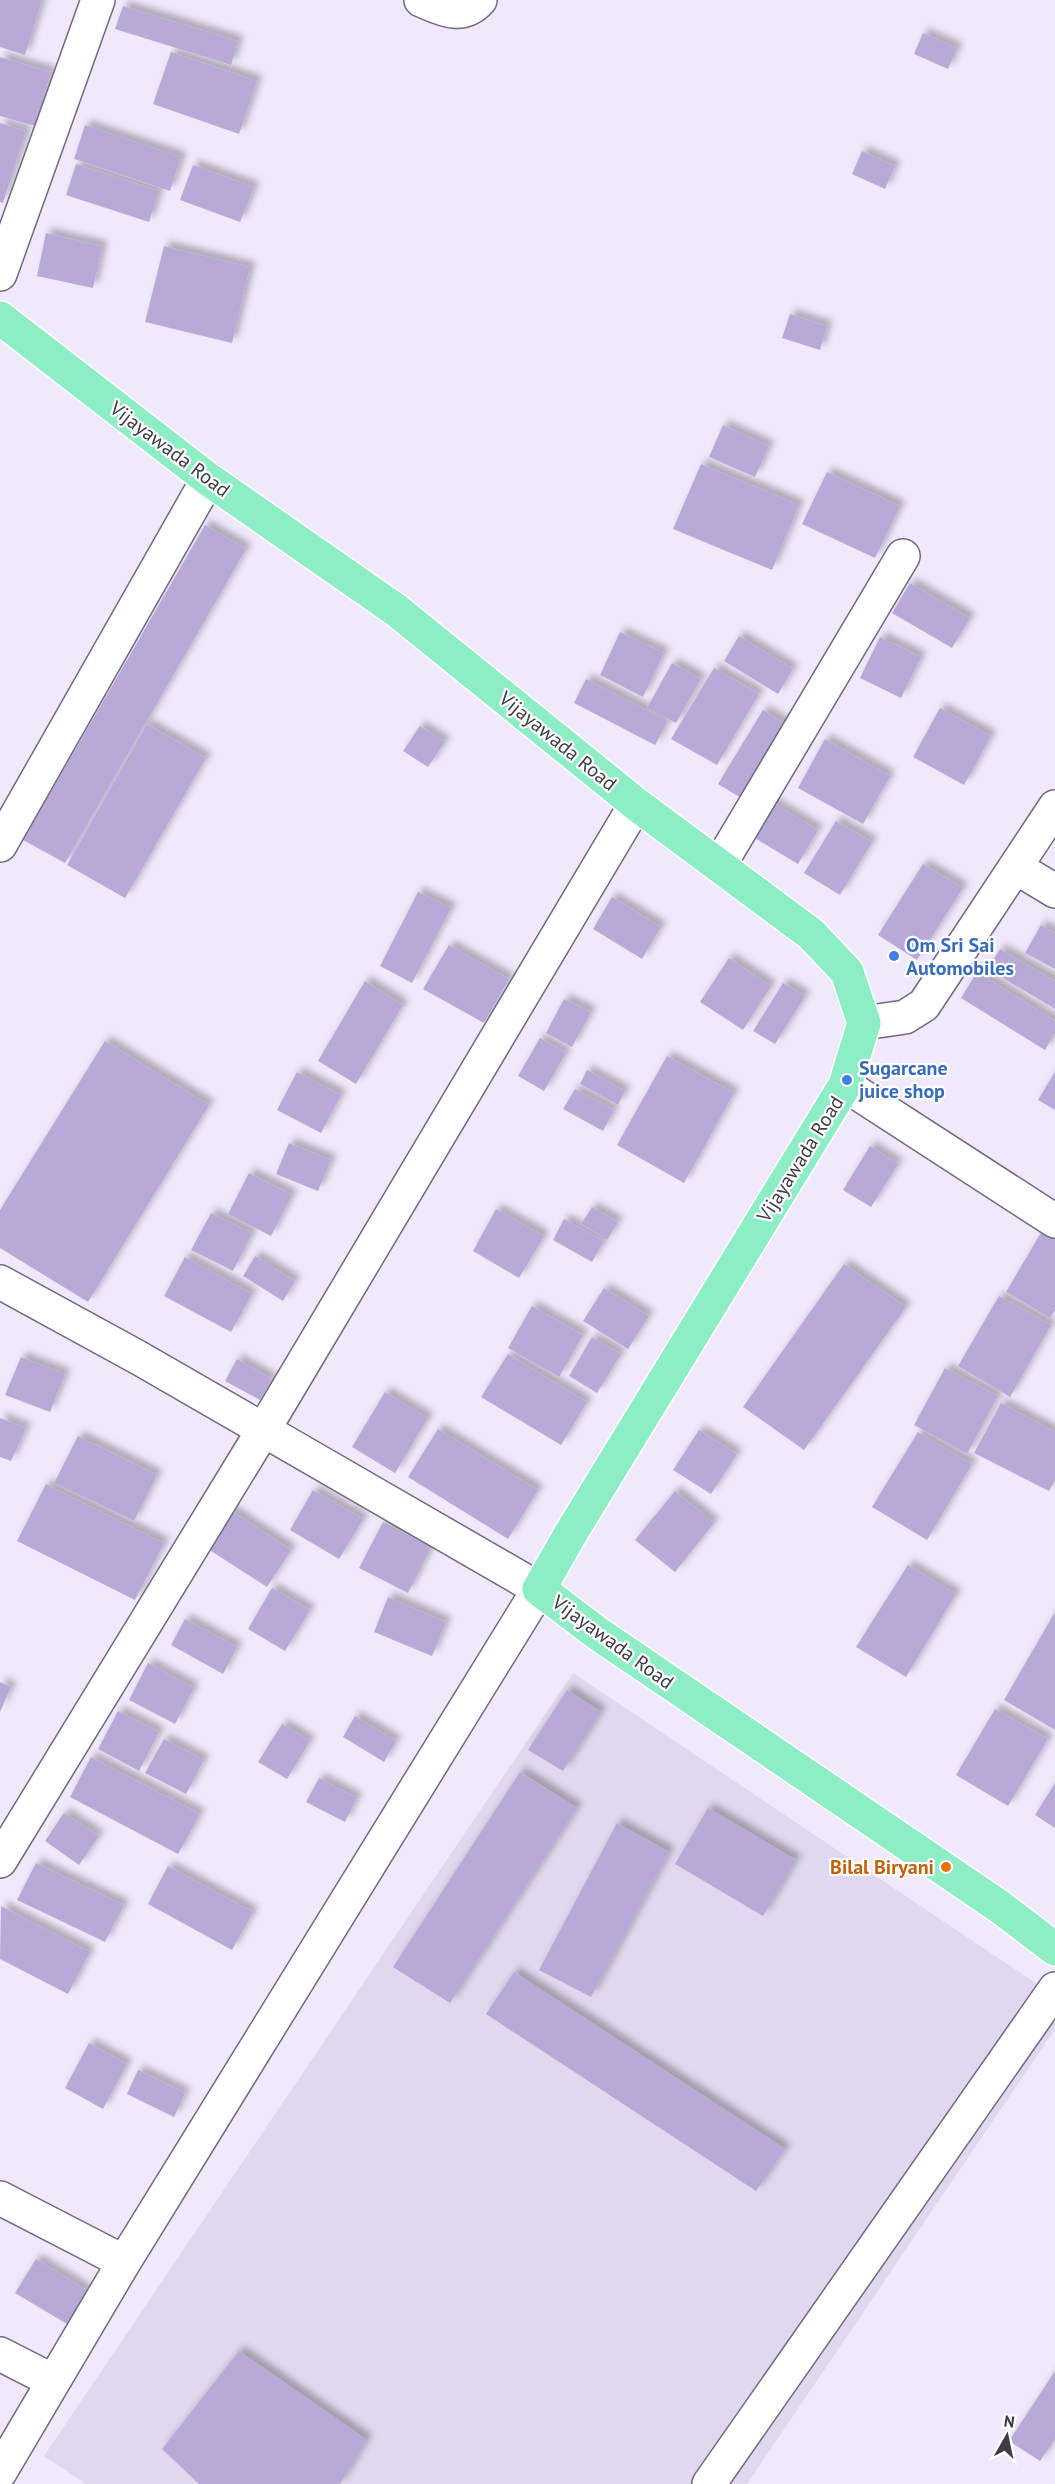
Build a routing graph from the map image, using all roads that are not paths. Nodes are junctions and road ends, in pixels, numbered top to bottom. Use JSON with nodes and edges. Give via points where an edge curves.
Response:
{"nodes":[{"id":1,"x":98,"y":0,"type":"edge"},
{"id":2,"x":421,"y":0,"type":"edge"},
{"id":3,"x":480,"y":0,"type":"edge"},
{"id":4,"x":0,"y":274,"type":"edge"},
{"id":5,"x":0,"y":318,"type":"edge"},
{"id":6,"x":208,"y":479,"type":"junction"},
{"id":7,"x":903,"y":556,"type":"dead end"},
{"id":8,"x":636,"y":804,"type":"junction"},
{"id":9,"x":1055,"y":807,"type":"edge"},
{"id":10,"x":0,"y":845,"type":"edge"},
{"id":11,"x":720,"y":864,"type":"junction"},
{"id":12,"x":1017,"y":868,"type":"junction"},
{"id":13,"x":1055,"y":891,"type":"edge"},
{"id":14,"x":864,"y":1023,"type":"junction"},
{"id":15,"x":845,"y":1085,"type":"junction"},
{"id":16,"x":1055,"y":1221,"type":"edge"},
{"id":17,"x":0,"y":1282,"type":"edge"},
{"id":18,"x":264,"y":1429,"type":"junction"},
{"id":19,"x":539,"y":1589,"type":"junction"},
{"id":20,"x":0,"y":1861,"type":"edge"},
{"id":21,"x":1055,"y":1949,"type":"edge"},
{"id":22,"x":1055,"y":1989,"type":"edge"},
{"id":23,"x":0,"y":2198,"type":"edge"},
{"id":24,"x":124,"y":2262,"type":"junction"},
{"id":25,"x":0,"y":2354,"type":"edge"},
{"id":26,"x":53,"y":2381,"type":"junction"},
{"id":27,"x":0,"y":2472,"type":"edge"},
{"id":28,"x":709,"y":2484,"type":"edge"}],
"edges":[{"from":1,"to":4,"type":"street"},
{"from":2,"to":3,"type":"street","via":[[448,12],[464,12]]},
{"from":5,"to":6,"type":"main road","name":"Vijayawada Road"},
{"from":6,"to":8,"type":"main road","name":"Vijayawada Road","via":[[396,610]]},
{"from":6,"to":10,"type":"street"},
{"from":7,"to":11,"type":"street"},
{"from":8,"to":11,"type":"main road","name":"Vijayawada Road"},
{"from":8,"to":18,"type":"street"},
{"from":9,"to":12,"type":"street"},
{"from":11,"to":14,"type":"main road","name":"Vijayawada Road","via":[[811,934],[847,972]]},
{"from":12,"to":13,"type":"street"},
{"from":12,"to":14,"type":"street","via":[[924,1005],[905,1017]]},
{"from":14,"to":15,"type":"main road","name":"Vijayawada Road"},
{"from":15,"to":16,"type":"street"},
{"from":15,"to":19,"type":"main road","name":"Vijayawada Road"},
{"from":17,"to":18,"type":"street"},
{"from":18,"to":19,"type":"street"},
{"from":18,"to":20,"type":"street"},
{"from":19,"to":21,"type":"main road","name":"Vijayawada Road"},
{"from":19,"to":24,"type":"street"},
{"from":22,"to":28,"type":"street"},
{"from":23,"to":24,"type":"street"},
{"from":24,"to":26,"type":"street"},
{"from":25,"to":26,"type":"street"},
{"from":26,"to":27,"type":"street"}]}
